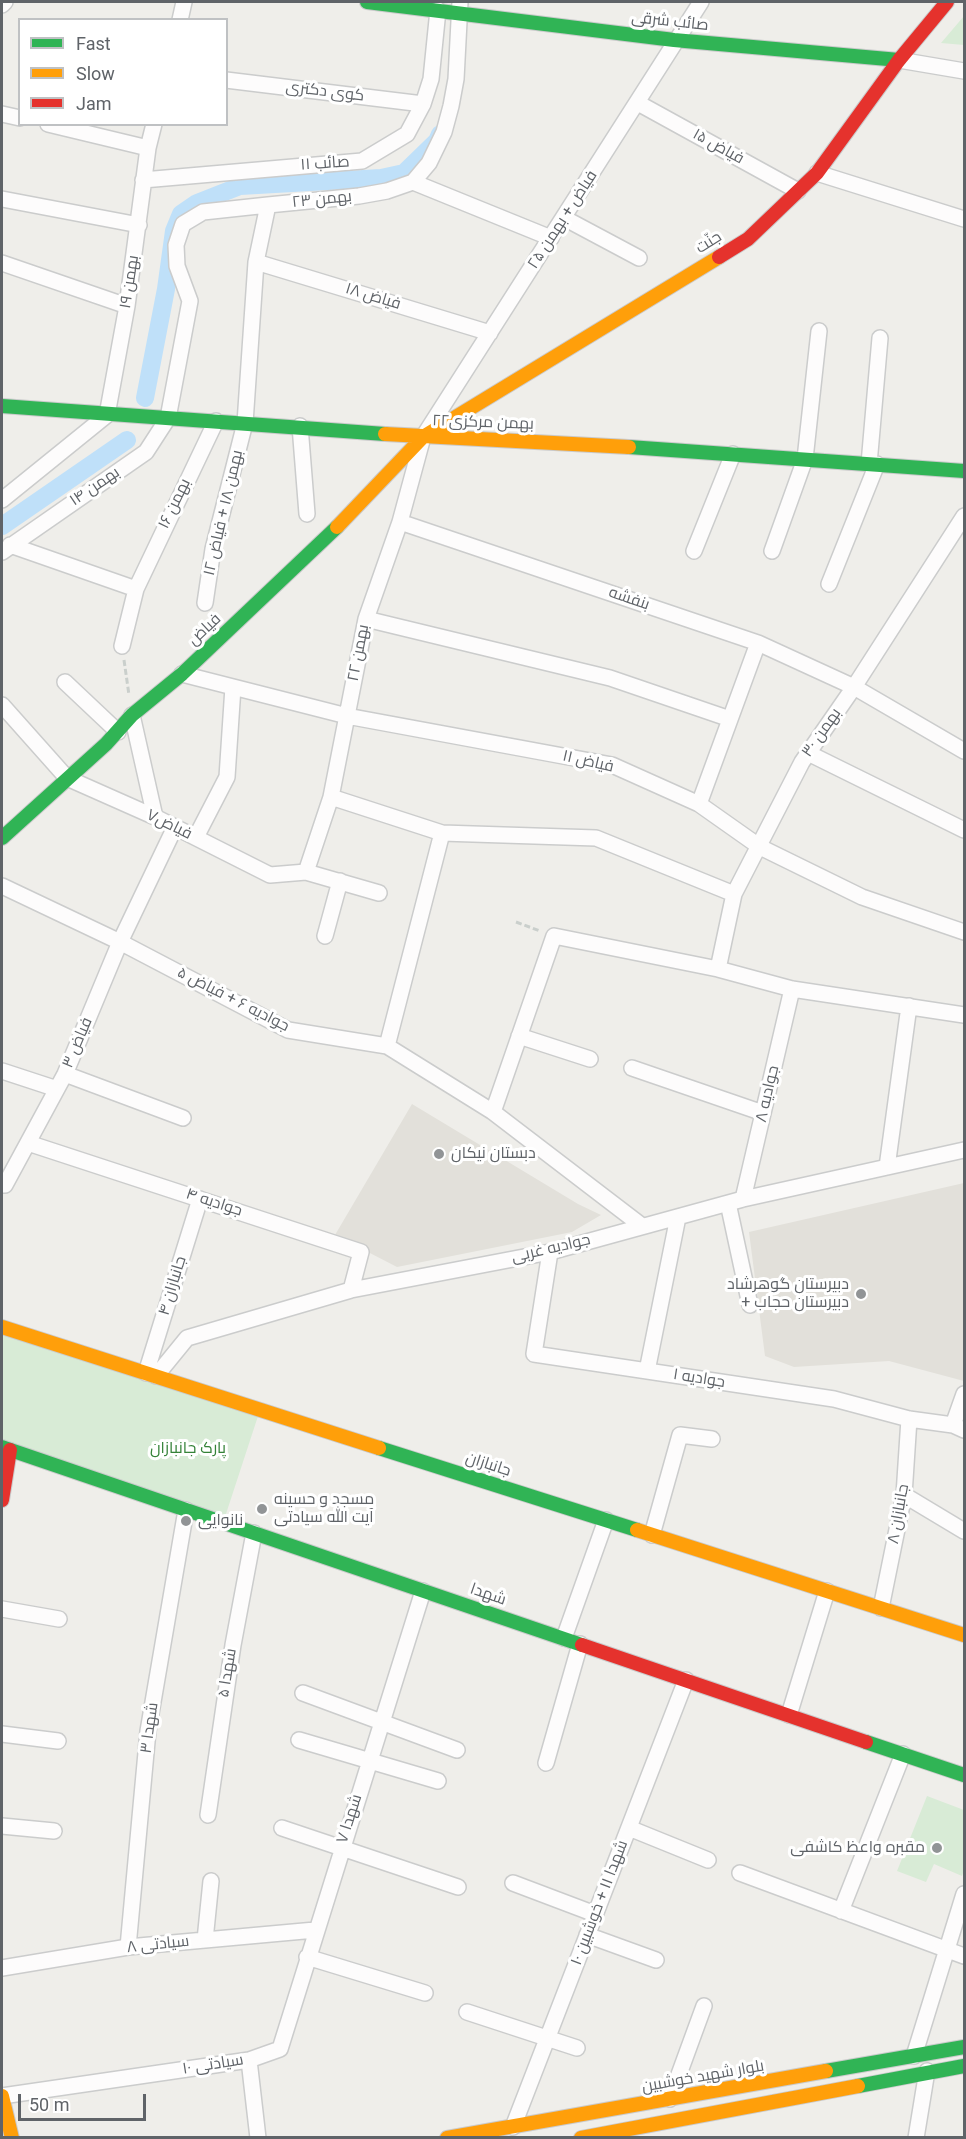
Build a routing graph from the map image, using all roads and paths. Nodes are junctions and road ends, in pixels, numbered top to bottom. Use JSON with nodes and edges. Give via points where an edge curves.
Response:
{"nodes":[{"id":1,"x":5,"y":2,"type":"edge"},
{"id":2,"x":184,"y":2,"type":"edge"},
{"id":3,"x":367,"y":2,"type":"edge"},
{"id":4,"x":701,"y":2,"type":"edge"},
{"id":5,"x":947,"y":2,"type":"edge"},
{"id":6,"x":2,"y":5,"type":"edge"},
{"id":7,"x":459,"y":7,"type":"edge"},
{"id":8,"x":438,"y":10,"type":"junction"},
{"id":9,"x":180,"y":18,"type":"edge"},
{"id":10,"x":674,"y":40,"type":"junction"},
{"id":11,"x":899,"y":60,"type":"junction"},
{"id":12,"x":964,"y":71,"type":"edge"},
{"id":13,"x":228,"y":80,"type":"edge"},
{"id":14,"x":638,"y":103,"type":"junction"},
{"id":15,"x":423,"y":104,"type":"junction"},
{"id":16,"x":2,"y":114,"type":"edge"},
{"id":17,"x":18,"y":118,"type":"edge"},
{"id":18,"x":56,"y":126,"type":"edge"},
{"id":19,"x":154,"y":126,"type":"edge"},
{"id":20,"x":148,"y":148,"type":"junction"},
{"id":21,"x":817,"y":173,"type":"junction"},
{"id":22,"x":143,"y":180,"type":"junction"},
{"id":23,"x":413,"y":182,"type":"junction"},
{"id":24,"x":798,"y":191,"type":"junction"},
{"id":25,"x":2,"y":199,"type":"edge"},
{"id":26,"x":268,"y":206,"type":"junction"},
{"id":27,"x":564,"y":218,"type":"junction"},
{"id":28,"x":964,"y":219,"type":"edge"},
{"id":29,"x":139,"y":225,"type":"junction"},
{"id":30,"x":551,"y":238,"type":"junction"},
{"id":31,"x":639,"y":258,"type":"dead end"},
{"id":32,"x":256,"y":262,"type":"junction"},
{"id":33,"x":2,"y":263,"type":"edge"},
{"id":34,"x":127,"y":306,"type":"junction"},
{"id":35,"x":819,"y":331,"type":"dead end"},
{"id":36,"x":490,"y":333,"type":"junction"},
{"id":37,"x":880,"y":338,"type":"dead end"},
{"id":38,"x":2,"y":406,"type":"edge"},
{"id":39,"x":106,"y":415,"type":"junction"},
{"id":40,"x":168,"y":418,"type":"junction"},
{"id":41,"x":216,"y":421,"type":"junction"},
{"id":42,"x":245,"y":423,"type":"junction"},
{"id":43,"x":300,"y":426,"type":"junction"},
{"id":44,"x":423,"y":437,"type":"junction"},
{"id":45,"x":733,"y":454,"type":"junction"},
{"id":46,"x":805,"y":459,"type":"junction"},
{"id":47,"x":873,"y":464,"type":"junction"},
{"id":48,"x":964,"y":471,"type":"edge"},
{"id":49,"x":2,"y":500,"type":"edge"},
{"id":50,"x":307,"y":514,"type":"dead end"},
{"id":51,"x":964,"y":516,"type":"edge"},
{"id":52,"x":400,"y":522,"type":"junction"},
{"id":53,"x":6,"y":548,"type":"edge"},
{"id":54,"x":694,"y":551,"type":"dead end"},
{"id":55,"x":772,"y":551,"type":"dead end"},
{"id":56,"x":829,"y":584,"type":"dead end"},
{"id":57,"x":136,"y":589,"type":"junction"},
{"id":58,"x":205,"y":603,"type":"dead end"},
{"id":59,"x":366,"y":619,"type":"junction"},
{"id":60,"x":758,"y":643,"type":"junction"},
{"id":61,"x":122,"y":646,"type":"joint"},
{"id":62,"x":182,"y":674,"type":"junction"},
{"id":63,"x":65,"y":682,"type":"dead end"},
{"id":64,"x":233,"y":687,"type":"junction"},
{"id":65,"x":854,"y":687,"type":"junction"},
{"id":66,"x":2,"y":705,"type":"edge"},
{"id":67,"x":132,"y":715,"type":"junction"},
{"id":68,"x":347,"y":716,"type":"junction"},
{"id":69,"x":730,"y":719,"type":"junction"},
{"id":70,"x":118,"y":732,"type":"junction"},
{"id":71,"x":964,"y":751,"type":"edge"},
{"id":72,"x":808,"y":753,"type":"junction"},
{"id":73,"x":67,"y":778,"type":"junction"},
{"id":74,"x":331,"y":797,"type":"junction"},
{"id":75,"x":699,"y":804,"type":"junction"},
{"id":76,"x":155,"y":817,"type":"junction"},
{"id":77,"x":963,"y":824,"type":"edge"},
{"id":78,"x":175,"y":827,"type":"junction"},
{"id":79,"x":442,"y":833,"type":"junction"},
{"id":80,"x":196,"y":837,"type":"junction"},
{"id":81,"x":2,"y":838,"type":"edge"},
{"id":82,"x":760,"y":847,"type":"junction"},
{"id":83,"x":306,"y":872,"type":"junction"},
{"id":84,"x":340,"y":881,"type":"junction"},
{"id":85,"x":2,"y":886,"type":"edge"},
{"id":86,"x":379,"y":893,"type":"dead end"},
{"id":87,"x":734,"y":894,"type":"junction"},
{"id":88,"x":516,"y":922,"type":"dead end"},
{"id":89,"x":964,"y":932,"type":"edge"},
{"id":90,"x":325,"y":936,"type":"dead end"},
{"id":91,"x":554,"y":936,"type":"junction"},
{"id":92,"x":120,"y":942,"type":"junction"},
{"id":93,"x":718,"y":969,"type":"junction"},
{"id":94,"x":792,"y":989,"type":"junction"},
{"id":95,"x":909,"y":1006,"type":"junction"},
{"id":96,"x":964,"y":1015,"type":"edge"},
{"id":97,"x":519,"y":1036,"type":"junction"},
{"id":98,"x":387,"y":1046,"type":"junction"},
{"id":99,"x":590,"y":1059,"type":"dead end"},
{"id":100,"x":632,"y":1068,"type":"dead end"},
{"id":101,"x":2,"y":1071,"type":"edge"},
{"id":102,"x":65,"y":1074,"type":"junction"},
{"id":103,"x":57,"y":1089,"type":"junction"},
{"id":104,"x":493,"y":1112,"type":"junction"},
{"id":105,"x":763,"y":1113,"type":"junction"},
{"id":106,"x":183,"y":1118,"type":"dead end"},
{"id":107,"x":28,"y":1143,"type":"junction"},
{"id":108,"x":964,"y":1150,"type":"edge"},
{"id":109,"x":887,"y":1167,"type":"junction"},
{"id":110,"x":2,"y":1185,"type":"edge"},
{"id":111,"x":200,"y":1199,"type":"junction"},
{"id":112,"x":743,"y":1199,"type":"junction"},
{"id":113,"x":728,"y":1203,"type":"junction"},
{"id":114,"x":678,"y":1217,"type":"junction"},
{"id":115,"x":642,"y":1226,"type":"junction"},
{"id":116,"x":550,"y":1252,"type":"junction"},
{"id":117,"x":351,"y":1290,"type":"junction"},
{"id":118,"x":750,"y":1305,"type":"dead end"},
{"id":119,"x":2,"y":1327,"type":"edge"},
{"id":120,"x":647,"y":1371,"type":"junction"},
{"id":121,"x":151,"y":1375,"type":"junction"},
{"id":122,"x":964,"y":1394,"type":"edge"},
{"id":123,"x":909,"y":1419,"type":"junction"},
{"id":124,"x":959,"y":1428,"type":"edge"},
{"id":125,"x":712,"y":1439,"type":"dead end"},
{"id":126,"x":6,"y":1449,"type":"edge"},
{"id":127,"x":904,"y":1495,"type":"junction"},
{"id":128,"x":2,"y":1500,"type":"edge"},
{"id":129,"x":186,"y":1510,"type":"junction"},
{"id":130,"x":606,"y":1520,"type":"junction"},
{"id":131,"x":964,"y":1531,"type":"edge"},
{"id":132,"x":254,"y":1533,"type":"junction"},
{"id":133,"x":652,"y":1535,"type":"junction"},
{"id":134,"x":423,"y":1591,"type":"junction"},
{"id":135,"x":827,"y":1591,"type":"junction"},
{"id":136,"x":881,"y":1608,"type":"junction"},
{"id":137,"x":2,"y":1609,"type":"edge"},
{"id":138,"x":59,"y":1619,"type":"dead end"},
{"id":139,"x":964,"y":1635,"type":"edge"},
{"id":140,"x":564,"y":1638,"type":"junction"},
{"id":141,"x":580,"y":1644,"type":"junction"},
{"id":142,"x":686,"y":1680,"type":"junction"},
{"id":143,"x":303,"y":1693,"type":"dead end"},
{"id":144,"x":789,"y":1715,"type":"junction"},
{"id":145,"x":381,"y":1721,"type":"junction"},
{"id":146,"x":2,"y":1734,"type":"edge"},
{"id":147,"x":299,"y":1740,"type":"dead end"},
{"id":148,"x":58,"y":1741,"type":"dead end"},
{"id":149,"x":457,"y":1750,"type":"dead end"},
{"id":150,"x":903,"y":1754,"type":"junction"},
{"id":151,"x":369,"y":1761,"type":"junction"},
{"id":152,"x":546,"y":1763,"type":"dead end"},
{"id":153,"x":964,"y":1775,"type":"edge"},
{"id":154,"x":438,"y":1782,"type":"dead end"},
{"id":155,"x":208,"y":1815,"type":"dead end"},
{"id":156,"x":2,"y":1826,"type":"edge"},
{"id":157,"x":282,"y":1828,"type":"dead end"},
{"id":158,"x":629,"y":1828,"type":"junction"},
{"id":159,"x":54,"y":1831,"type":"dead end"},
{"id":160,"x":341,"y":1848,"type":"junction"},
{"id":161,"x":708,"y":1860,"type":"dead end"},
{"id":162,"x":740,"y":1873,"type":"dead end"},
{"id":163,"x":211,"y":1881,"type":"dead end"},
{"id":164,"x":513,"y":1882,"type":"dead end"},
{"id":165,"x":458,"y":1887,"type":"dead end"},
{"id":166,"x":964,"y":1894,"type":"edge"},
{"id":167,"x":841,"y":1911,"type":"junction"},
{"id":168,"x":595,"y":1914,"type":"junction"},
{"id":169,"x":315,"y":1930,"type":"junction"},
{"id":170,"x":587,"y":1935,"type":"junction"},
{"id":171,"x":205,"y":1940,"type":"junction"},
{"id":172,"x":128,"y":1947,"type":"junction"},
{"id":173,"x":947,"y":1950,"type":"junction"},
{"id":174,"x":964,"y":1956,"type":"edge"},
{"id":175,"x":307,"y":1957,"type":"junction"},
{"id":176,"x":656,"y":1960,"type":"dead end"},
{"id":177,"x":2,"y":1968,"type":"edge"},
{"id":178,"x":425,"y":1993,"type":"dead end"},
{"id":179,"x":704,"y":2006,"type":"dead end"},
{"id":180,"x":467,"y":2012,"type":"dead end"},
{"id":181,"x":547,"y":2039,"type":"junction"},
{"id":182,"x":964,"y":2047,"type":"edge"},
{"id":183,"x":578,"y":2048,"type":"dead end"},
{"id":184,"x":280,"y":2049,"type":"joint"},
{"id":185,"x":914,"y":2056,"type":"junction"},
{"id":186,"x":249,"y":2060,"type":"junction"},
{"id":187,"x":964,"y":2066,"type":"edge"},
{"id":188,"x":927,"y":2071,"type":"junction"},
{"id":189,"x":2,"y":2096,"type":"edge"},
{"id":190,"x":670,"y":2099,"type":"junction"},
{"id":191,"x":513,"y":2127,"type":"junction"},
{"id":192,"x":12,"y":2138,"type":"edge"},
{"id":193,"x":258,"y":2138,"type":"edge"},
{"id":194,"x":447,"y":2138,"type":"edge"},
{"id":195,"x":581,"y":2138,"type":"edge"},
{"id":196,"x":916,"y":2138,"type":"edge"}],
"edges":[{"from":1,"to":6,"type":"street"},
{"from":2,"to":9,"type":"street"},
{"from":3,"to":8,"type":"main road","name":"صائب شرقی"},
{"from":4,"to":10,"type":"street","name":"فیاض + بهمن ۲۵"},
{"from":5,"to":11,"type":"main road","name":"جنّت"},
{"from":7,"to":8,"type":"main road","name":"صائب شرقی"},
{"from":7,"to":10,"type":"main road","name":"صائب شرقی"},
{"from":7,"to":23,"type":"street","via":[[456,79],[449,115],[429,163]]},
{"from":8,"to":15,"type":"street","name":"صائب ۱۱","via":[[431,79]]},
{"from":10,"to":11,"type":"main road","name":"صائب شرقی"},
{"from":10,"to":14,"type":"street","name":"فیاض + بهمن ۲۵"},
{"from":11,"to":12,"type":"street"},
{"from":11,"to":21,"type":"main road","name":"جنّت"},
{"from":13,"to":15,"type":"street","name":"کوی دکتری"},
{"from":14,"to":24,"type":"street","name":"فیاض ۱۵"},
{"from":14,"to":27,"type":"street","name":"فیاض + بهمن ۲۵"},
{"from":15,"to":22,"type":"street","name":"صائب ۱۱","via":[[407,134],[362,161]]},
{"from":16,"to":17,"type":"street"},
{"from":18,"to":20,"type":"street"},
{"from":19,"to":20,"type":"street","name":"بهمن ۱۹"},
{"from":20,"to":22,"type":"street","name":"بهمن ۱۹"},
{"from":21,"to":24,"type":"main road","name":"جنّت"},
{"from":21,"to":28,"type":"street"},
{"from":22,"to":29,"type":"street","name":"بهمن ۱۹"},
{"from":23,"to":26,"type":"street","name":"بهمن ۲۳","via":[[359,196]]},
{"from":23,"to":30,"type":"street"},
{"from":24,"to":44,"type":"main road","name":"جنّت","via":[[748,239]]},
{"from":25,"to":29,"type":"street"},
{"from":26,"to":32,"type":"street","name":"بهمن ۲۳"},
{"from":26,"to":40,"type":"street","via":[[203,212],[183,224],[176,245],[177,266],[190,301]]},
{"from":27,"to":30,"type":"street","name":"فیاض + بهمن ۲۵"},
{"from":27,"to":31,"type":"street"},
{"from":29,"to":34,"type":"street","name":"بهمن ۱۹"},
{"from":30,"to":36,"type":"street","name":"فیاض + بهمن ۲۵"},
{"from":32,"to":36,"type":"street","name":"فیاض ۱۸"},
{"from":32,"to":42,"type":"street","name":"بهمن ۲۳"},
{"from":33,"to":34,"type":"street"},
{"from":34,"to":39,"type":"street","name":"بهمن ۱۹"},
{"from":35,"to":46,"type":"street"},
{"from":36,"to":44,"type":"street","name":"فیاض + بهمن ۲۵"},
{"from":37,"to":47,"type":"street"},
{"from":38,"to":39,"type":"main road","name":"۲۲بهمن مرکزی"},
{"from":39,"to":40,"type":"main road","name":"۲۲بهمن مرکزی"},
{"from":39,"to":49,"type":"street"},
{"from":40,"to":41,"type":"main road","name":"۲۲بهمن مرکزی"},
{"from":40,"to":53,"type":"street","name":"بهمن ۱۴","via":[[146,452]]},
{"from":41,"to":42,"type":"main road","name":"۲۲بهمن مرکزی"},
{"from":41,"to":57,"type":"street","name":"بهمن ۱۶"},
{"from":42,"to":43,"type":"main road","name":"۲۲بهمن مرکزی"},
{"from":42,"to":58,"type":"street","name":"بهمن ۱۸ + فیاض ۱۲","via":[[213,549]]},
{"from":43,"to":44,"type":"main road","name":"۲۲بهمن مرکزی"},
{"from":43,"to":50,"type":"street"},
{"from":44,"to":45,"type":"main road","name":"۲۲بهمن مرکزی"},
{"from":44,"to":52,"type":"street","name":"بهمن ۲۲"},
{"from":44,"to":62,"type":"main road","name":"فیاض","via":[[322,543]]},
{"from":45,"to":46,"type":"main road","name":"۲۲بهمن مرکزی"},
{"from":45,"to":54,"type":"street"},
{"from":46,"to":47,"type":"main road","name":"۲۲بهمن مرکزی"},
{"from":46,"to":55,"type":"street"},
{"from":47,"to":48,"type":"main road","name":"۲۲بهمن مرکزی"},
{"from":47,"to":56,"type":"street"},
{"from":51,"to":65,"type":"street","name":"بهمن ۳۰"},
{"from":52,"to":59,"type":"street","name":"بهمن ۲۲"},
{"from":52,"to":60,"type":"street","name":"بنفشه"},
{"from":53,"to":57,"type":"street","name":"بهمن ۱۴"},
{"from":57,"to":61,"type":"street","name":"بهمن ۱۶"},
{"from":59,"to":68,"type":"street","name":"بهمن ۲۲"},
{"from":59,"to":69,"type":"street","via":[[609,678]]},
{"from":60,"to":65,"type":"street","name":"بنفشه"},
{"from":60,"to":69,"type":"street"},
{"from":61,"to":67,"type":"path"},
{"from":62,"to":64,"type":"street","name":"فیاض ۱۱"},
{"from":62,"to":67,"type":"main road","name":"فیاض"},
{"from":63,"to":70,"type":"street"},
{"from":64,"to":68,"type":"street","name":"فیاض ۱۱"},
{"from":64,"to":80,"type":"street","via":[[227,777]]},
{"from":65,"to":71,"type":"street","name":"بنفشه"},
{"from":65,"to":72,"type":"street","name":"بهمن ۳۰"},
{"from":66,"to":73,"type":"street"},
{"from":67,"to":70,"type":"main road","name":"فیاض"},
{"from":67,"to":76,"type":"street"},
{"from":68,"to":74,"type":"street","name":"بهمن ۲۲"},
{"from":68,"to":75,"type":"street","name":"فیاض ۱۱","via":[[612,765]]},
{"from":69,"to":75,"type":"street"},
{"from":70,"to":73,"type":"main road","name":"فیاض"},
{"from":72,"to":77,"type":"street"},
{"from":72,"to":82,"type":"street","name":"بهمن ۳۰"},
{"from":73,"to":76,"type":"street","name":"فیاض۷"},
{"from":73,"to":81,"type":"main road","name":"فیاض"},
{"from":74,"to":79,"type":"street"},
{"from":74,"to":83,"type":"street","name":"بهمن ۲۲"},
{"from":75,"to":82,"type":"street","name":"فیاض ۱۱"},
{"from":76,"to":78,"type":"street","name":"فیاض۷"},
{"from":78,"to":80,"type":"street","name":"فیاض۷"},
{"from":78,"to":92,"type":"street","name":"فیاض ۳"},
{"from":79,"to":87,"type":"street","via":[[596,838]]},
{"from":79,"to":98,"type":"street"},
{"from":80,"to":83,"type":"street","name":"فیاض۷","via":[[270,875]]},
{"from":82,"to":87,"type":"street","name":"بهمن ۳۰"},
{"from":82,"to":89,"type":"street","name":"فیاض ۱۱","via":[[862,897]]},
{"from":83,"to":84,"type":"street"},
{"from":84,"to":86,"type":"street"},
{"from":84,"to":90,"type":"street"},
{"from":85,"to":92,"type":"street","name":"جوادیه ۶ + فیاض ۵"},
{"from":87,"to":93,"type":"street","name":"بهمن ۳۰"},
{"from":88,"to":91,"type":"path"},
{"from":91,"to":93,"type":"street"},
{"from":91,"to":97,"type":"street"},
{"from":92,"to":98,"type":"street","name":"جوادیه ۶ + فیاض ۵","via":[[288,1030]]},
{"from":92,"to":102,"type":"street","name":"فیاض ۳"},
{"from":93,"to":94,"type":"street"},
{"from":94,"to":95,"type":"street"},
{"from":94,"to":105,"type":"street","name":"جوادیه ۸"},
{"from":95,"to":96,"type":"street"},
{"from":95,"to":109,"type":"street"},
{"from":97,"to":99,"type":"street"},
{"from":97,"to":104,"type":"street"},
{"from":98,"to":104,"type":"street","name":"جوادیه ۶ + فیاض ۵"},
{"from":100,"to":105,"type":"street"},
{"from":101,"to":103,"type":"street","name":"فیاض ۳"},
{"from":102,"to":103,"type":"street","name":"فیاض ۳"},
{"from":102,"to":106,"type":"street"},
{"from":103,"to":107,"type":"street"},
{"from":104,"to":115,"type":"street","name":"جوادیه ۶ + فیاض ۵"},
{"from":105,"to":112,"type":"street","name":"جوادیه ۸"},
{"from":107,"to":110,"type":"street"},
{"from":107,"to":111,"type":"street","name":"جوادیه ۴"},
{"from":108,"to":109,"type":"street","name":"جوادیه غربی"},
{"from":109,"to":112,"type":"street","name":"جوادیه غربی"},
{"from":111,"to":117,"type":"street","name":"جوادیه ۴","via":[[362,1252]]},
{"from":111,"to":121,"type":"street","name":"جانبازان ۴"},
{"from":112,"to":113,"type":"street","name":"جوادیه غربی"},
{"from":113,"to":114,"type":"street","name":"جوادیه غربی"},
{"from":113,"to":118,"type":"street"},
{"from":114,"to":115,"type":"street","name":"جوادیه غربی"},
{"from":114,"to":120,"type":"street"},
{"from":115,"to":116,"type":"street","name":"جوادیه غربی"},
{"from":116,"to":117,"type":"street","name":"جوادیه غربی"},
{"from":116,"to":120,"type":"street","name":"جوادیه ۱","via":[[534,1354]]},
{"from":117,"to":121,"type":"street","name":"جوادیه غربی","via":[[187,1338]]},
{"from":119,"to":121,"type":"main road","name":"جانبازان"},
{"from":120,"to":123,"type":"street","name":"جوادیه ۱","via":[[834,1399]]},
{"from":121,"to":130,"type":"main road","name":"جانبازان"},
{"from":122,"to":124,"type":"street"},
{"from":123,"to":124,"type":"street","name":"جوادیه ۱"},
{"from":123,"to":127,"type":"street","name":"جانبازان ۸"},
{"from":125,"to":133,"type":"street","via":[[680,1435]]},
{"from":126,"to":128,"type":"main road"},
{"from":126,"to":129,"type":"main road","name":"شهدا"},
{"from":127,"to":131,"type":"street"},
{"from":127,"to":136,"type":"street","name":"جانبازان ۸"},
{"from":129,"to":132,"type":"main road","name":"شهدا"},
{"from":129,"to":172,"type":"street","name":"شهدا ۳","via":[[148,1731]]},
{"from":130,"to":133,"type":"main road","name":"جانبازان"},
{"from":130,"to":140,"type":"street"},
{"from":132,"to":134,"type":"main road","name":"شهدا"},
{"from":132,"to":155,"type":"street","name":"شهدا ۵"},
{"from":133,"to":135,"type":"main road","name":"جانبازان"},
{"from":134,"to":140,"type":"main road","name":"شهدا"},
{"from":134,"to":145,"type":"street","name":"شهدا ۷"},
{"from":135,"to":136,"type":"main road","name":"جانبازان"},
{"from":135,"to":144,"type":"street"},
{"from":136,"to":139,"type":"main road","name":"جانبازان"},
{"from":137,"to":138,"type":"street"},
{"from":140,"to":141,"type":"main road","name":"شهدا"},
{"from":141,"to":142,"type":"main road","name":"شهدا"},
{"from":141,"to":152,"type":"street"},
{"from":142,"to":144,"type":"main road","name":"شهدا"},
{"from":142,"to":158,"type":"street","name":"شهدا ۱۱ + خوشبین ۱۰"},
{"from":143,"to":145,"type":"street"},
{"from":144,"to":150,"type":"main road","name":"شهدا"},
{"from":145,"to":149,"type":"street"},
{"from":145,"to":151,"type":"street","name":"شهدا ۷"},
{"from":146,"to":148,"type":"street"},
{"from":147,"to":151,"type":"street"},
{"from":150,"to":153,"type":"main road","name":"شهدا"},
{"from":150,"to":167,"type":"street"},
{"from":151,"to":154,"type":"street"},
{"from":151,"to":160,"type":"street","name":"شهدا ۷"},
{"from":156,"to":159,"type":"street"},
{"from":157,"to":160,"type":"street"},
{"from":158,"to":161,"type":"street"},
{"from":158,"to":168,"type":"street","name":"شهدا ۱۱ + خوشبین ۱۰"},
{"from":160,"to":165,"type":"street"},
{"from":160,"to":169,"type":"street","name":"شهدا ۷"},
{"from":162,"to":167,"type":"street"},
{"from":163,"to":171,"type":"street"},
{"from":164,"to":168,"type":"street"},
{"from":166,"to":173,"type":"street"},
{"from":167,"to":173,"type":"street"},
{"from":168,"to":170,"type":"street","name":"شهدا ۱۱ + خوشبین ۱۰"},
{"from":169,"to":171,"type":"street","name":"سیادتی ۸"},
{"from":169,"to":175,"type":"street","name":"شهدا ۷"},
{"from":170,"to":176,"type":"street"},
{"from":170,"to":181,"type":"street","name":"شهدا ۱۱ + خوشبین ۱۰"},
{"from":171,"to":172,"type":"street","name":"سیادتی ۸"},
{"from":172,"to":177,"type":"street","name":"سیادتی ۸"},
{"from":173,"to":174,"type":"street"},
{"from":173,"to":185,"type":"street"},
{"from":175,"to":178,"type":"street"},
{"from":175,"to":184,"type":"street","name":"شهدا ۷"},
{"from":179,"to":190,"type":"street"},
{"from":180,"to":181,"type":"street"},
{"from":181,"to":183,"type":"street"},
{"from":181,"to":191,"type":"street","name":"شهدا ۱۱ + خوشبین ۱۰"},
{"from":182,"to":185,"type":"main road","name":"بلوار شهید خوشبین"},
{"from":184,"to":186,"type":"street","name":"سیادتی ۱۰"},
{"from":185,"to":190,"type":"main road","name":"بلوار شهید خوشبین"},
{"from":186,"to":189,"type":"street","name":"سیادتی ۱۰"},
{"from":186,"to":193,"type":"street"},
{"from":187,"to":188,"type":"main road"},
{"from":188,"to":195,"type":"main road"},
{"from":188,"to":196,"type":"street"},
{"from":189,"to":192,"type":"main road"},
{"from":190,"to":191,"type":"main road","name":"بلوار شهید خوشبین"},
{"from":191,"to":194,"type":"main road","name":"بلوار شهید خوشبین"}]}
